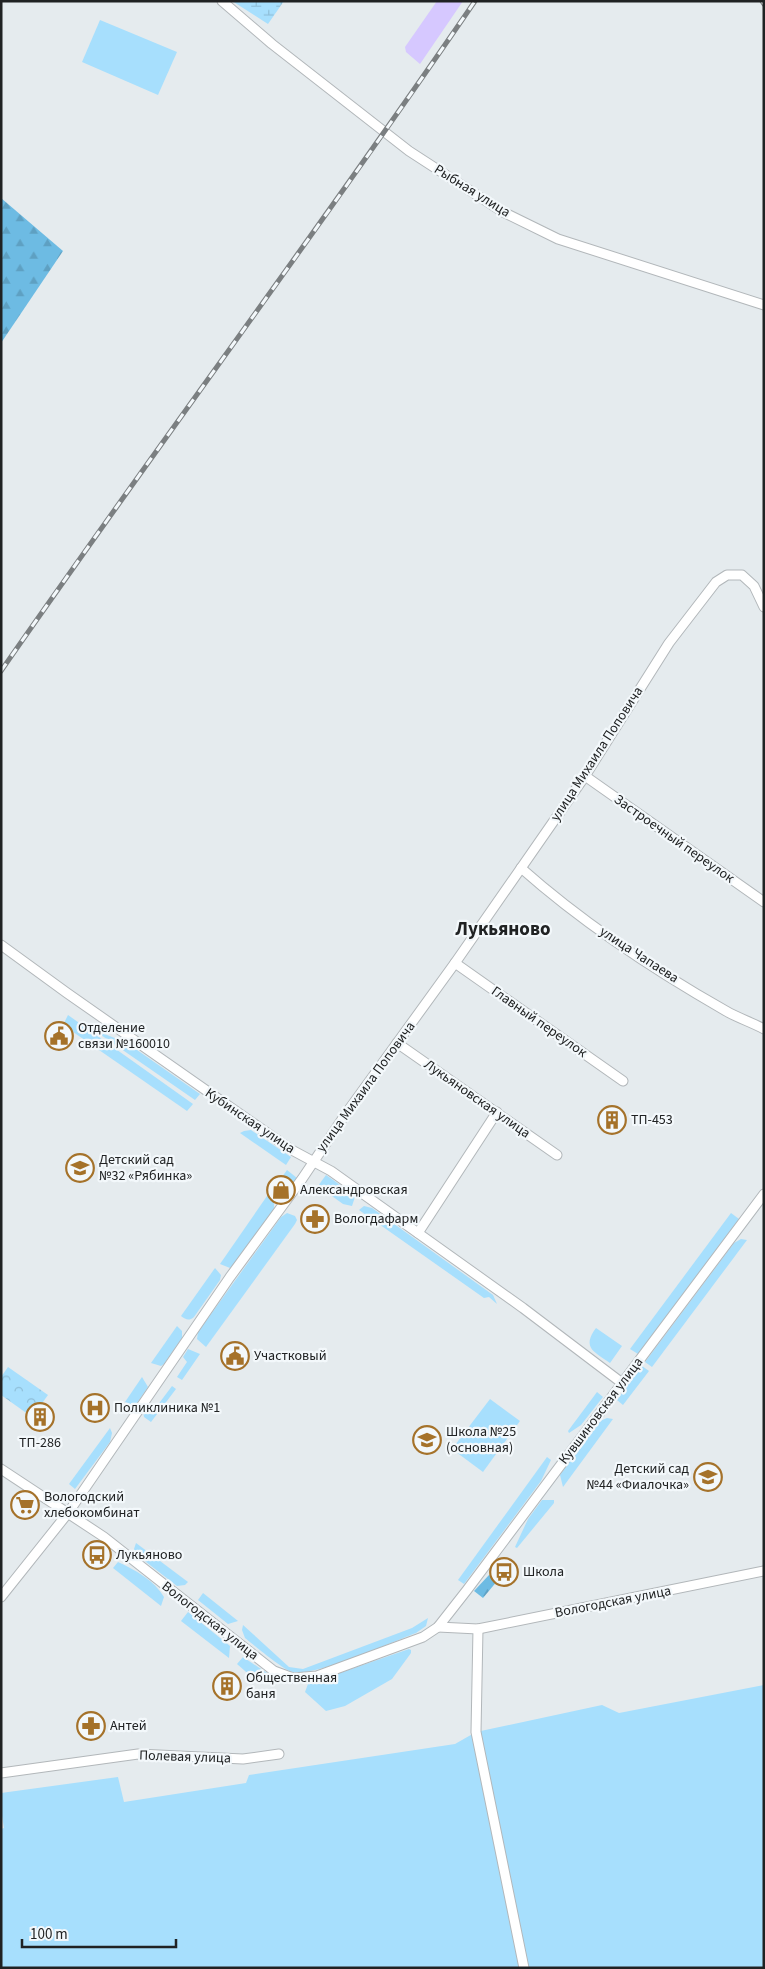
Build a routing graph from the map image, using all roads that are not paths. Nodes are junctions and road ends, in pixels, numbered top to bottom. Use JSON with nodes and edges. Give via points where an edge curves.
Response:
{"nodes":[{"id":1,"x":222,"y":1,"type":"edge"},
{"id":2,"x":764,"y":305,"type":"edge"},
{"id":3,"x":764,"y":606,"type":"edge"},
{"id":4,"x":585,"y":776,"type":"junction"},
{"id":5,"x":521,"y":868,"type":"junction"},
{"id":6,"x":764,"y":902,"type":"edge"},
{"id":7,"x":1,"y":945,"type":"edge"},
{"id":8,"x":455,"y":963,"type":"junction"},
{"id":9,"x":764,"y":1029,"type":"edge"},
{"id":10,"x":397,"y":1043,"type":"junction"},
{"id":11,"x":623,"y":1080,"type":"dead end"},
{"id":12,"x":497,"y":1112,"type":"junction"},
{"id":13,"x":557,"y":1155,"type":"dead end"},
{"id":14,"x":314,"y":1162,"type":"junction"},
{"id":15,"x":764,"y":1194,"type":"edge"},
{"id":16,"x":418,"y":1232,"type":"junction"},
{"id":17,"x":622,"y":1383,"type":"junction"},
{"id":18,"x":1,"y":1469,"type":"edge"},
{"id":19,"x":68,"y":1513,"type":"junction"},
{"id":20,"x":764,"y":1572,"type":"edge"},
{"id":21,"x":1,"y":1598,"type":"edge"},
{"id":22,"x":438,"y":1627,"type":"junction"},
{"id":23,"x":478,"y":1629,"type":"junction"},
{"id":24,"x":279,"y":1754,"type":"dead end"},
{"id":25,"x":1,"y":1773,"type":"edge"},
{"id":26,"x":524,"y":1968,"type":"edge"}],
"edges":[{"from":1,"to":2,"type":"street","name":"Рыбная улица","via":[[409,151],[503,212],[558,239]]},
{"from":3,"to":4,"type":"street","name":"улица Михаила Поповича","via":[[749,579],[742,575],[727,575],[716,582],[669,643]]},
{"from":4,"to":5,"type":"street","name":"улица Михаила Поповича"},
{"from":4,"to":6,"type":"street","name":"Застроечный переулок"},
{"from":5,"to":8,"type":"street","name":"улица Михаила Поповича"},
{"from":5,"to":9,"type":"street","name":"улица Чапаева","via":[[554,897],[656,968],[727,1012]]},
{"from":7,"to":14,"type":"street","name":"Кубинская улица","via":[[290,1150]]},
{"from":8,"to":10,"type":"street","name":"улица Михаила Поповича"},
{"from":8,"to":11,"type":"street","name":"Главный переулок"},
{"from":10,"to":12,"type":"street","name":"Лукьяновская улица"},
{"from":10,"to":14,"type":"street","name":"улица Михаила Поповича"},
{"from":12,"to":13,"type":"street","name":"Лукьяновская улица"},
{"from":12,"to":16,"type":"street"},
{"from":14,"to":16,"type":"street","name":"Кубинская улица"},
{"from":14,"to":19,"type":"street","name":"улица Михаила Поповича","via":[[198,1322]]},
{"from":15,"to":17,"type":"street","name":"Кувшиновская улица"},
{"from":16,"to":17,"type":"street","name":"Кубинская улица"},
{"from":17,"to":22,"type":"street","name":"Кувшиновская улица"},
{"from":18,"to":19,"type":"street","name":"Вологодская улица"},
{"from":19,"to":21,"type":"street","name":"улица Михаила Поповича"},
{"from":19,"to":22,"type":"street","name":"Вологодская улица","via":[[286,1677],[317,1676],[424,1637]]},
{"from":20,"to":23,"type":"street","name":"Вологодская улица"},
{"from":22,"to":23,"type":"street","name":"Вологодская улица"},
{"from":23,"to":26,"type":"street","via":[[476,1732]]},
{"from":24,"to":25,"type":"street","name":"Полевая улица","via":[[242,1759],[138,1754]]}]}
